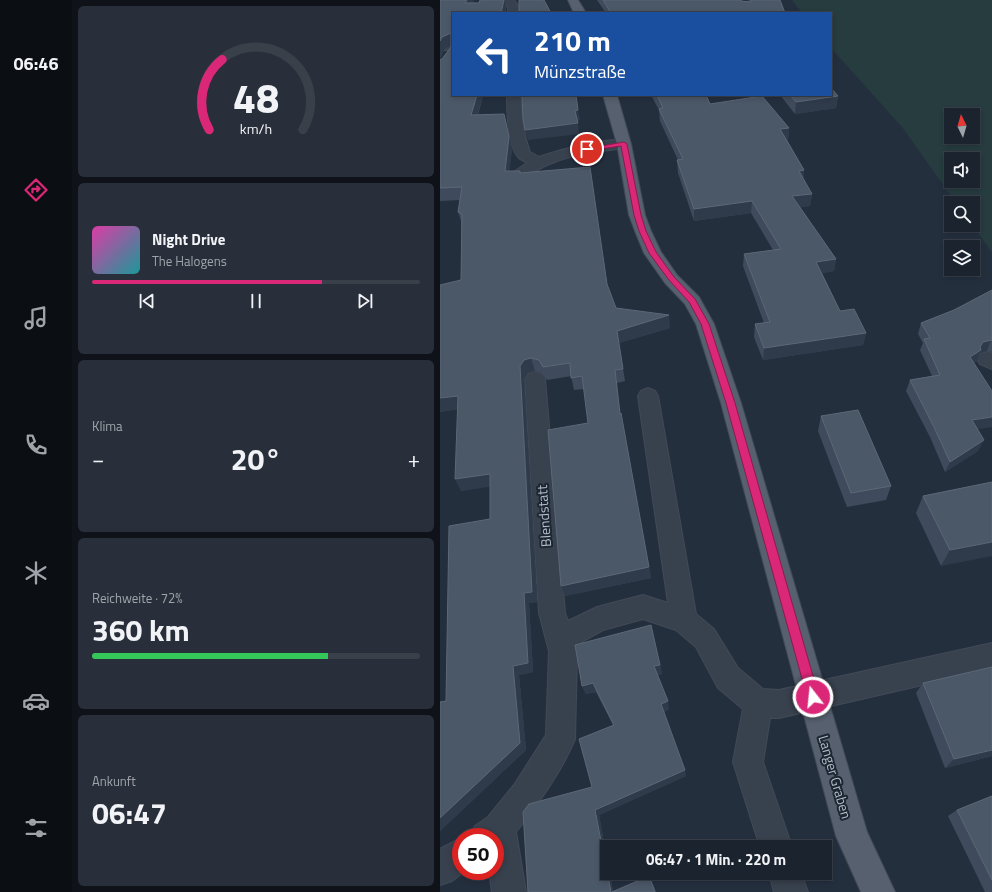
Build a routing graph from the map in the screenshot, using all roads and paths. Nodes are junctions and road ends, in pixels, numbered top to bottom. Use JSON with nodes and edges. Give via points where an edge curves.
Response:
{"nodes":[{"id":1,"x":508,"y":0,"type":"edge"},
{"id":2,"x":573,"y":0,"type":"edge"},
{"id":3,"x":514,"y":12,"type":"edge"},
{"id":4,"x":579,"y":12,"type":"edge"},
{"id":5,"x":440,"y":46,"type":"edge"},
{"id":6,"x":452,"y":47,"type":"edge"},
{"id":7,"x":452,"y":49,"type":"edge"},
{"id":8,"x":444,"y":61,"type":"edge"},
{"id":9,"x":514,"y":96,"type":"edge"},
{"id":10,"x":610,"y":96,"type":"edge"},
{"id":11,"x":624,"y":144,"type":"junction"},
{"id":12,"x":538,"y":162,"type":"junction"},
{"id":13,"x":524,"y":171,"type":"edge"},
{"id":14,"x":535,"y":379,"type":"dead end"},
{"id":15,"x":648,"y":396,"type":"dead end"},
{"id":16,"x":684,"y":620,"type":"junction"},
{"id":17,"x":563,"y":651,"type":"junction"},
{"id":18,"x":992,"y":656,"type":"edge"},
{"id":19,"x":813,"y":697,"type":"junction"},
{"id":20,"x":758,"y":703,"type":"junction"},
{"id":21,"x":497,"y":828,"type":"edge"},
{"id":22,"x":774,"y":840,"type":"edge"},
{"id":23,"x":452,"y":860,"type":"edge"},
{"id":24,"x":440,"y":869,"type":"edge"},
{"id":25,"x":504,"y":876,"type":"edge"},
{"id":26,"x":787,"y":880,"type":"edge"},
{"id":27,"x":508,"y":892,"type":"edge"},
{"id":28,"x":791,"y":892,"type":"edge"},
{"id":29,"x":878,"y":892,"type":"edge"}],
"edges":[{"from":1,"to":3,"type":"street"},
{"from":2,"to":4,"type":"main road"},
{"from":5,"to":6,"type":"street"},
{"from":7,"to":8,"type":"street"},
{"from":9,"to":12,"type":"street","via":[[514,128],[520,146],[524,155]]},
{"from":10,"to":11,"type":"main road","name":"Langer Graben"},
{"from":11,"to":12,"type":"street","via":[[598,146]]},
{"from":11,"to":19,"type":"main road","name":"Langer Graben","via":[[643,231],[653,253],[671,279],[692,301],[705,324],[713,347]]},
{"from":12,"to":13,"type":"street"},
{"from":14,"to":17,"type":"street","name":"Blendstatt","via":[[552,613]]},
{"from":15,"to":16,"type":"street"},
{"from":16,"to":17,"type":"street","name":"Blendstatt","via":[[643,607],[597,619],[574,632]]},
{"from":16,"to":20,"type":"street","name":"Blendstatt","via":[[705,638],[728,678]]},
{"from":17,"to":21,"type":"street","name":"Blendstatt","via":[[560,739],[525,796]]},
{"from":18,"to":19,"type":"street"},
{"from":19,"to":20,"type":"street","via":[[779,704]]},
{"from":19,"to":29,"type":"main road","name":"Langer Graben","via":[[852,836]]},
{"from":20,"to":22,"type":"street","via":[[748,762]]},
{"from":23,"to":24,"type":"street"},
{"from":25,"to":27,"type":"street"},
{"from":26,"to":28,"type":"street"}]}
